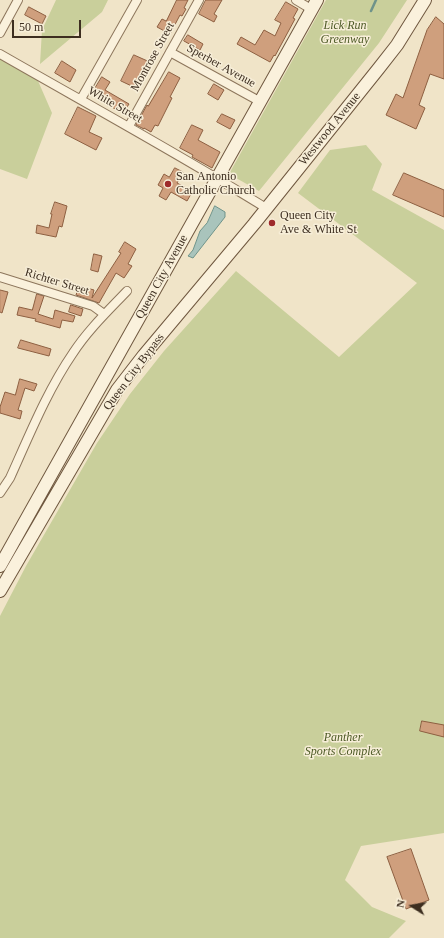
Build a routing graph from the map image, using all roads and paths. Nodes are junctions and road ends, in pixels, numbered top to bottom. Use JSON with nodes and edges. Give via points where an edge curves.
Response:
{"nodes":[{"id":1,"x":18,"y":0,"type":"edge"},
{"id":2,"x":137,"y":0,"type":"edge"},
{"id":3,"x":199,"y":0,"type":"edge"},
{"id":4,"x":296,"y":0,"type":"edge"},
{"id":5,"x":425,"y":0,"type":"edge"},
{"id":6,"x":314,"y":5,"type":"edge"},
{"id":7,"x":0,"y":33,"type":"edge"},
{"id":8,"x":170,"y":52,"type":"junction"},
{"id":9,"x":0,"y":54,"type":"edge"},
{"id":10,"x":81,"y":99,"type":"junction"},
{"id":11,"x":259,"y":101,"type":"junction"},
{"id":12,"x":129,"y":126,"type":"junction"},
{"id":13,"x":218,"y":178,"type":"junction"},
{"id":14,"x":266,"y":208,"type":"junction"},
{"id":15,"x":0,"y":277,"type":"edge"},
{"id":16,"x":127,"y":291,"type":"dead end"},
{"id":17,"x":104,"y":314,"type":"junction"},
{"id":18,"x":0,"y":492,"type":"edge"},
{"id":19,"x":3,"y":553,"type":"edge"},
{"id":20,"x":17,"y":561,"type":"junction"},
{"id":21,"x":0,"y":566,"type":"edge"},
{"id":22,"x":0,"y":591,"type":"edge"}],
"edges":[{"from":1,"to":7,"type":"street"},
{"from":2,"to":10,"type":"street"},
{"from":3,"to":8,"type":"street","name":"Montrose Street"},
{"from":4,"to":6,"type":"street"},
{"from":5,"to":14,"type":"main road","name":"Westwood Avenue","via":[[397,45]]},
{"from":6,"to":11,"type":"main road","name":"Queen City Avenue"},
{"from":8,"to":11,"type":"street","name":"Sperber Avenue"},
{"from":8,"to":12,"type":"street","name":"Montrose Street"},
{"from":9,"to":10,"type":"street","name":"White Street"},
{"from":10,"to":12,"type":"street","name":"White Street"},
{"from":11,"to":13,"type":"main road","name":"Queen City Avenue"},
{"from":12,"to":13,"type":"street","name":"White Street"},
{"from":13,"to":14,"type":"street"},
{"from":13,"to":19,"type":"main road","name":"Queen City Avenue"},
{"from":14,"to":20,"type":"main road","name":"Queen City Bypass","via":[[117,390]]},
{"from":15,"to":17,"type":"street","name":"Richter Street","via":[[93,306]]},
{"from":16,"to":17,"type":"street","name":"Queen City Avenue"},
{"from":17,"to":18,"type":"street","name":"Queen City Avenue","via":[[87,333],[59,375],[10,478]]},
{"from":19,"to":20,"type":"street"},
{"from":19,"to":21,"type":"main road"},
{"from":20,"to":22,"type":"main road","name":"Queen City Bypass"}]}
